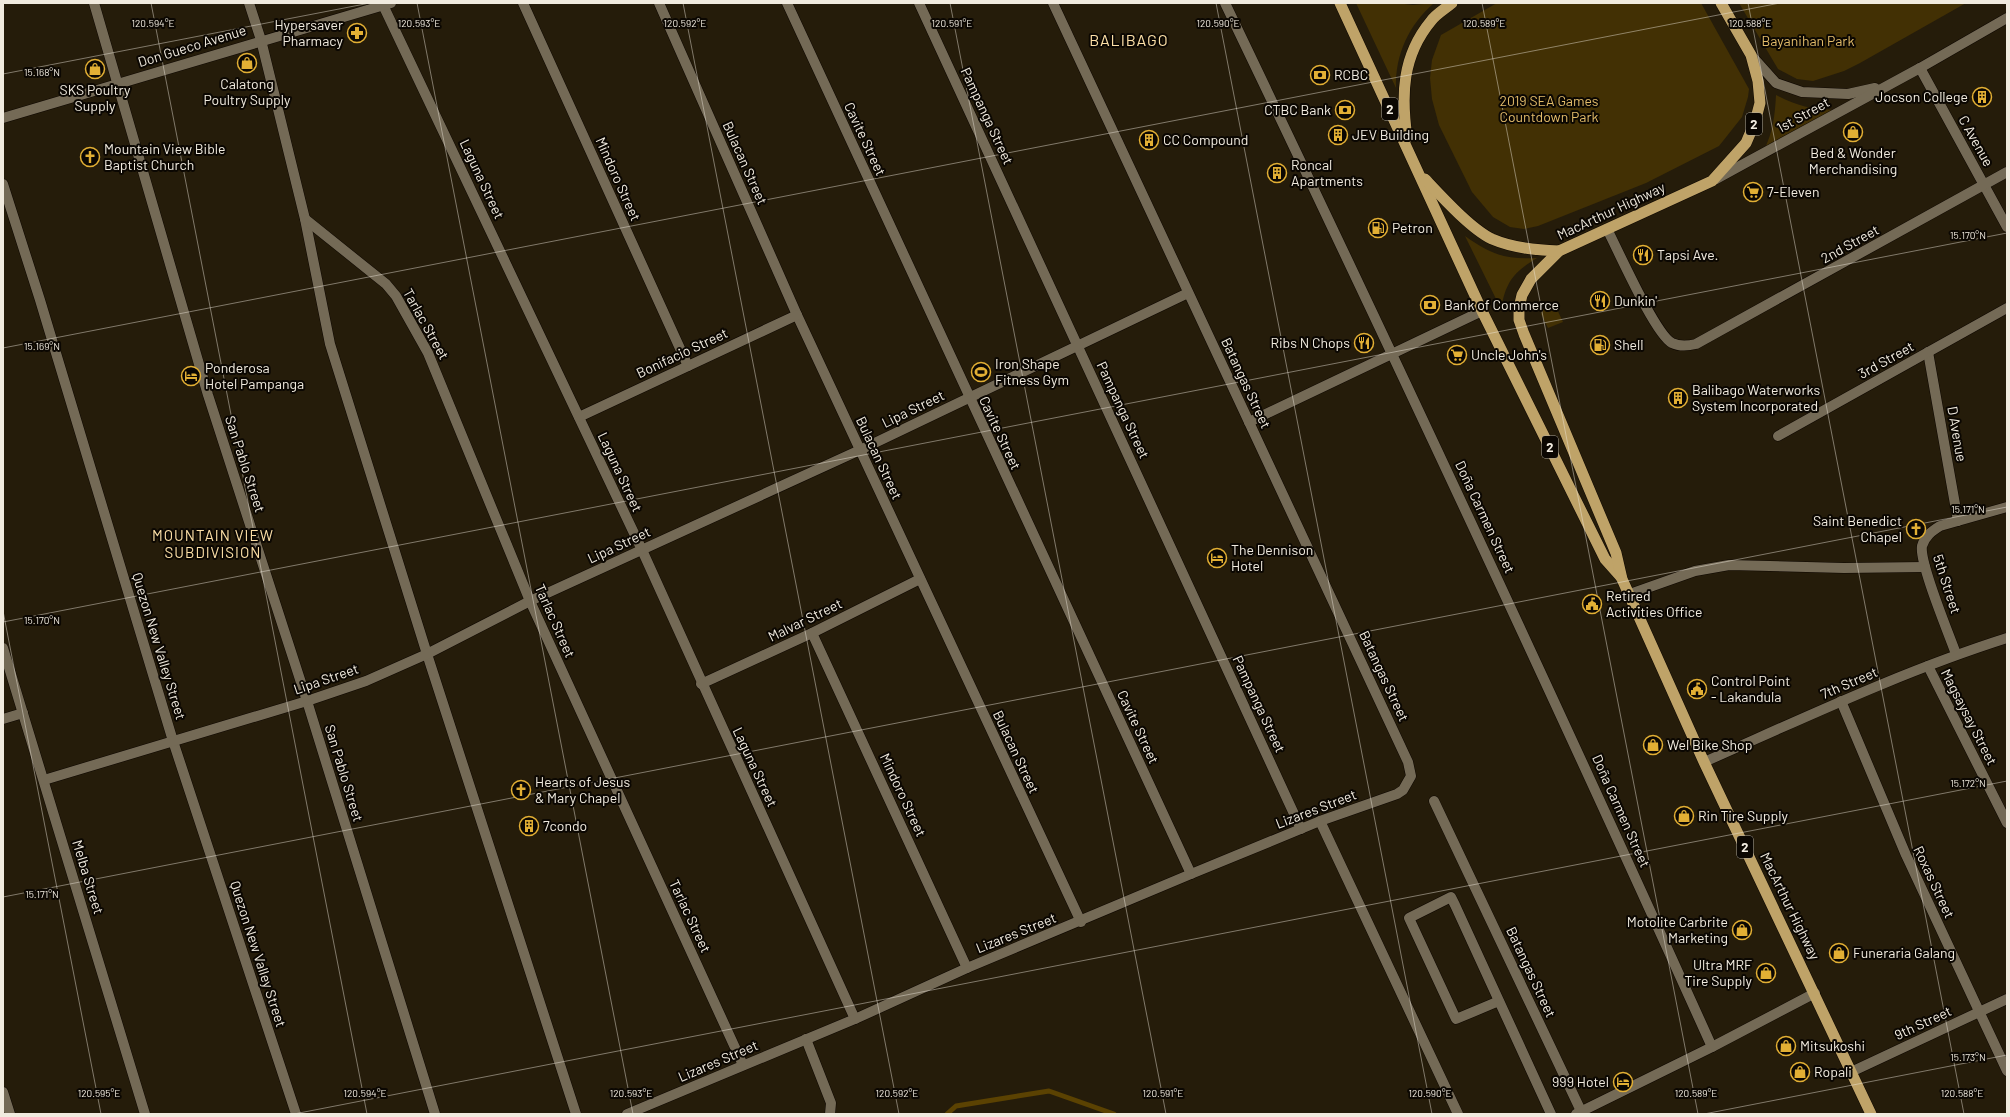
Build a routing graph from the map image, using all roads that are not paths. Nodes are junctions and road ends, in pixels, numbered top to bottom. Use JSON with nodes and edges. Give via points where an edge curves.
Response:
{"nodes":[{"id":1,"x":94,"y":3,"type":"edge"},
{"id":2,"x":249,"y":3,"type":"edge"},
{"id":3,"x":523,"y":3,"type":"edge"},
{"id":4,"x":659,"y":3,"type":"edge"},
{"id":5,"x":787,"y":3,"type":"edge"},
{"id":6,"x":918,"y":3,"type":"edge"},
{"id":7,"x":1053,"y":3,"type":"edge"},
{"id":8,"x":1225,"y":3,"type":"edge"},
{"id":9,"x":1340,"y":3,"type":"edge"},
{"id":10,"x":1452,"y":3,"type":"edge"},
{"id":11,"x":1720,"y":3,"type":"edge"},
{"id":12,"x":387,"y":4,"type":"edge"},
{"id":13,"x":2007,"y":18,"type":"edge"},
{"id":14,"x":261,"y":40,"type":"junction"},
{"id":15,"x":1751,"y":55,"type":"junction"},
{"id":16,"x":1920,"y":68,"type":"junction"},
{"id":17,"x":119,"y":82,"type":"junction"},
{"id":18,"x":1887,"y":86,"type":"junction"},
{"id":19,"x":3,"y":118,"type":"edge"},
{"id":20,"x":1409,"y":150,"type":"junction"},
{"id":21,"x":2007,"y":172,"type":"edge"},
{"id":22,"x":1419,"y":173,"type":"junction"},
{"id":23,"x":1712,"y":181,"type":"junction"},
{"id":24,"x":3,"y":184,"type":"edge"},
{"id":25,"x":1984,"y":185,"type":"junction"},
{"id":26,"x":305,"y":219,"type":"junction"},
{"id":27,"x":2007,"y":227,"type":"edge"},
{"id":28,"x":1607,"y":229,"type":"junction"},
{"id":29,"x":1559,"y":251,"type":"junction"},
{"id":30,"x":1188,"y":293,"type":"junction"},
{"id":31,"x":2007,"y":308,"type":"edge"},
{"id":32,"x":1482,"y":311,"type":"junction"},
{"id":33,"x":797,"y":315,"type":"junction"},
{"id":34,"x":1078,"y":346,"type":"junction"},
{"id":35,"x":1392,"y":352,"type":"junction"},
{"id":36,"x":1928,"y":352,"type":"junction"},
{"id":37,"x":688,"y":366,"type":"junction"},
{"id":38,"x":968,"y":398,"type":"junction"},
{"id":39,"x":579,"y":417,"type":"junction"},
{"id":40,"x":1249,"y":422,"type":"junction"},
{"id":41,"x":1778,"y":436,"type":"dead end"},
{"id":42,"x":860,"y":450,"type":"junction"},
{"id":43,"x":2007,"y":507,"type":"edge"},
{"id":44,"x":1958,"y":521,"type":"junction"},
{"id":45,"x":642,"y":550,"type":"junction"},
{"id":46,"x":1925,"y":567,"type":"junction"},
{"id":47,"x":920,"y":579,"type":"junction"},
{"id":48,"x":1622,"y":579,"type":"junction"},
{"id":49,"x":1630,"y":594,"type":"junction"},
{"id":50,"x":530,"y":601,"type":"junction"},
{"id":51,"x":812,"y":633,"type":"junction"},
{"id":52,"x":2007,"y":638,"type":"edge"},
{"id":53,"x":3,"y":648,"type":"edge"},
{"id":54,"x":427,"y":654,"type":"junction"},
{"id":55,"x":1956,"y":654,"type":"junction"},
{"id":56,"x":1928,"y":666,"type":"junction"},
{"id":57,"x":701,"y":684,"type":"junction"},
{"id":58,"x":307,"y":701,"type":"junction"},
{"id":59,"x":1841,"y":702,"type":"junction"},
{"id":60,"x":23,"y":713,"type":"junction"},
{"id":61,"x":3,"y":719,"type":"edge"},
{"id":62,"x":173,"y":741,"type":"junction"},
{"id":63,"x":1704,"y":762,"type":"junction"},
{"id":64,"x":1411,"y":776,"type":"joint"},
{"id":65,"x":44,"y":780,"type":"junction"},
{"id":66,"x":1434,"y":801,"type":"dead end"},
{"id":67,"x":1320,"y":821,"type":"junction"},
{"id":68,"x":2007,"y":823,"type":"edge"},
{"id":69,"x":1301,"y":829,"type":"junction"},
{"id":70,"x":1191,"y":874,"type":"junction"},
{"id":71,"x":1080,"y":922,"type":"junction"},
{"id":72,"x":967,"y":968,"type":"junction"},
{"id":73,"x":1815,"y":993,"type":"junction"},
{"id":74,"x":2007,"y":999,"type":"edge"},
{"id":75,"x":1499,"y":1001,"type":"junction"},
{"id":76,"x":1980,"y":1012,"type":"junction"},
{"id":77,"x":855,"y":1019,"type":"junction"},
{"id":78,"x":806,"y":1039,"type":"junction"},
{"id":79,"x":1712,"y":1047,"type":"junction"},
{"id":80,"x":744,"y":1065,"type":"junction"},
{"id":81,"x":1852,"y":1072,"type":"junction"},
{"id":82,"x":2007,"y":1072,"type":"edge"},
{"id":83,"x":3,"y":1092,"type":"edge"},
{"id":84,"x":1579,"y":1113,"type":"edge"},
{"id":85,"x":10,"y":1114,"type":"edge"},
{"id":86,"x":145,"y":1114,"type":"edge"},
{"id":87,"x":296,"y":1114,"type":"edge"},
{"id":88,"x":435,"y":1114,"type":"edge"},
{"id":89,"x":576,"y":1114,"type":"edge"},
{"id":90,"x":627,"y":1114,"type":"edge"},
{"id":91,"x":830,"y":1114,"type":"edge"},
{"id":92,"x":1458,"y":1114,"type":"edge"},
{"id":93,"x":1551,"y":1114,"type":"edge"},
{"id":94,"x":1871,"y":1114,"type":"edge"}],
"edges":[{"from":1,"to":17,"type":"street","name":"San Pablo Street"},
{"from":2,"to":14,"type":"street"},
{"from":3,"to":37,"type":"street","name":"Mindoro Street"},
{"from":4,"to":33,"type":"street","name":"Bulacan Street"},
{"from":5,"to":38,"type":"street","name":"Cavite Street"},
{"from":6,"to":34,"type":"street","name":"Pampanga Street"},
{"from":7,"to":30,"type":"street","name":"Batangas Street"},
{"from":8,"to":35,"type":"street","name":"Doña Carmen Street"},
{"from":9,"to":20,"type":"highway","name":"MacArthur Highway","number":"2"},
{"from":10,"to":20,"type":"highway","via":[[1431,20],[1408,59],[1404,110]]},
{"from":11,"to":15,"type":"highway","name":"MacArthur Highway","number":"2"},
{"from":12,"to":14,"type":"street","name":"Don Gueco Avenue"},
{"from":12,"to":39,"type":"street","name":"Laguna Street"},
{"from":13,"to":16,"type":"street","name":"1st Street"},
{"from":14,"to":17,"type":"street","name":"Don Gueco Avenue"},
{"from":14,"to":26,"type":"street"},
{"from":15,"to":18,"type":"street","name":"1st Street","via":[[1776,83],[1802,92],[1848,94]]},
{"from":15,"to":23,"type":"highway","name":"MacArthur Highway","number":"2","via":[[1758,81],[1760,103],[1755,122],[1746,142]]},
{"from":16,"to":18,"type":"street","name":"1st Street"},
{"from":16,"to":25,"type":"street","name":"C Avenue"},
{"from":17,"to":19,"type":"street","name":"Don Gueco Avenue"},
{"from":17,"to":58,"type":"street","name":"San Pablo Street","via":[[208,395]]},
{"from":18,"to":23,"type":"street","name":"1st Street"},
{"from":20,"to":22,"type":"highway","name":"MacArthur Highway","number":"2"},
{"from":21,"to":25,"type":"street","name":"2nd Street"},
{"from":22,"to":29,"type":"highway","via":[[1451,206],[1491,238],[1528,249]]},
{"from":22,"to":32,"type":"highway","name":"MacArthur Highway","number":"2"},
{"from":23,"to":28,"type":"highway","name":"MacArthur Highway","number":"2"},
{"from":24,"to":62,"type":"street","name":"Quezon New Valley Street"},
{"from":25,"to":27,"type":"street","name":"C Avenue"},
{"from":25,"to":28,"type":"street","name":"2nd Street","via":[[1706,339],[1687,346],[1672,343],[1663,335]]},
{"from":26,"to":50,"type":"street","name":"Tarlac Street","via":[[386,284],[396,296],[428,353]]},
{"from":26,"to":54,"type":"street","via":[[330,344]]},
{"from":28,"to":29,"type":"highway","name":"MacArthur Highway","number":"2"},
{"from":29,"to":48,"type":"highway","name":"MacArthur Highway","number":"2","via":[[1531,279],[1522,294],[1519,320],[1616,552]]},
{"from":30,"to":34,"type":"street","name":"Lipa Street"},
{"from":30,"to":40,"type":"street","name":"Batangas Street"},
{"from":31,"to":36,"type":"street","name":"3rd Street"},
{"from":32,"to":35,"type":"street"},
{"from":32,"to":48,"type":"highway","name":"MacArthur Highway","number":"2","via":[[1605,559]]},
{"from":33,"to":37,"type":"street","name":"Bonifacio Street"},
{"from":33,"to":42,"type":"street","name":"Bulacan Street"},
{"from":34,"to":38,"type":"street","name":"Lipa Street"},
{"from":34,"to":69,"type":"street","name":"Pampanga Street"},
{"from":35,"to":40,"type":"street"},
{"from":35,"to":79,"type":"street","name":"Doña Carmen Street","via":[[1581,756]]},
{"from":36,"to":41,"type":"street","name":"3rd Street"},
{"from":36,"to":44,"type":"street","name":"D Avenue"},
{"from":37,"to":39,"type":"street","name":"Bonifacio Street"},
{"from":38,"to":42,"type":"street","name":"Lipa Street"},
{"from":38,"to":70,"type":"street","name":"Cavite Street"},
{"from":39,"to":45,"type":"street","name":"Laguna Street"},
{"from":40,"to":64,"type":"street","name":"Batangas Street","via":[[1408,762]]},
{"from":42,"to":45,"type":"street","name":"Lipa Street"},
{"from":42,"to":47,"type":"street","name":"Bulacan Street"},
{"from":43,"to":44,"type":"street","name":"5th Street"},
{"from":44,"to":46,"type":"street","name":"5th Street","via":[[1940,526],[1926,538],[1922,551]]},
{"from":45,"to":50,"type":"street","name":"Lipa Street"},
{"from":45,"to":57,"type":"street","name":"Laguna Street"},
{"from":46,"to":49,"type":"street","via":[[1729,565],[1695,571]]},
{"from":46,"to":55,"type":"street","name":"5th Street"},
{"from":47,"to":51,"type":"street","name":"Malvar Street"},
{"from":47,"to":71,"type":"street","name":"Bulacan Street"},
{"from":48,"to":49,"type":"highway","name":"MacArthur Highway","number":"2"},
{"from":49,"to":63,"type":"highway","name":"MacArthur Highway","number":"2"},
{"from":50,"to":54,"type":"street","name":"Lipa Street"},
{"from":50,"to":80,"type":"street","name":"Tarlac Street"},
{"from":51,"to":57,"type":"street","name":"Malvar Street"},
{"from":51,"to":72,"type":"street","name":"Mindoro Street"},
{"from":52,"to":55,"type":"street","name":"7th Street"},
{"from":53,"to":60,"type":"street","name":"Melba Street"},
{"from":54,"to":58,"type":"street","name":"Lipa Street","via":[[366,681]]},
{"from":54,"to":89,"type":"street"},
{"from":55,"to":56,"type":"street","name":"7th Street"},
{"from":56,"to":59,"type":"street","name":"7th Street"},
{"from":56,"to":68,"type":"street","name":"Magsaysay Street"},
{"from":57,"to":77,"type":"street","name":"Laguna Street"},
{"from":58,"to":62,"type":"street","name":"Lipa Street"},
{"from":58,"to":88,"type":"street","name":"San Pablo Street"},
{"from":59,"to":63,"type":"street","name":"7th Street"},
{"from":59,"to":76,"type":"street","name":"Roxas Street","via":[[1906,855]]},
{"from":60,"to":61,"type":"street"},
{"from":60,"to":65,"type":"street","name":"Melba Street"},
{"from":62,"to":65,"type":"street","name":"Lipa Street"},
{"from":62,"to":87,"type":"street","name":"Quezon New Valley Street"},
{"from":63,"to":73,"type":"highway","name":"MacArthur Highway","number":"2"},
{"from":64,"to":67,"type":"street","name":"Lizares Street","via":[[1403,790],[1396,794]]},
{"from":65,"to":86,"type":"street","name":"Melba Street"},
{"from":66,"to":84,"type":"street","name":"Batangas Street"},
{"from":67,"to":69,"type":"street","name":"Lizares Street"},
{"from":67,"to":92,"type":"street"},
{"from":69,"to":70,"type":"street","name":"Lizares Street"},
{"from":70,"to":71,"type":"street","name":"Lizares Street"},
{"from":71,"to":72,"type":"street","name":"Lizares Street"},
{"from":72,"to":77,"type":"street","name":"Lizares Street"},
{"from":73,"to":79,"type":"street"},
{"from":73,"to":81,"type":"highway","name":"MacArthur Highway","number":"2"},
{"from":74,"to":76,"type":"street","name":"9th Street"},
{"from":75,"to":75,"type":"street","via":[[1451,897],[1409,918],[1456,1019]]},
{"from":75,"to":93,"type":"street"},
{"from":76,"to":81,"type":"street","name":"9th Street"},
{"from":76,"to":82,"type":"street","name":"Roxas Street"},
{"from":77,"to":78,"type":"street","name":"Lizares Street"},
{"from":78,"to":80,"type":"street","name":"Lizares Street"},
{"from":78,"to":91,"type":"street","via":[[831,1103]]},
{"from":79,"to":84,"type":"street"},
{"from":80,"to":90,"type":"street","name":"Lizares Street"},
{"from":81,"to":94,"type":"highway","name":"MacArthur Highway","number":"2"},
{"from":83,"to":85,"type":"street"}]}
